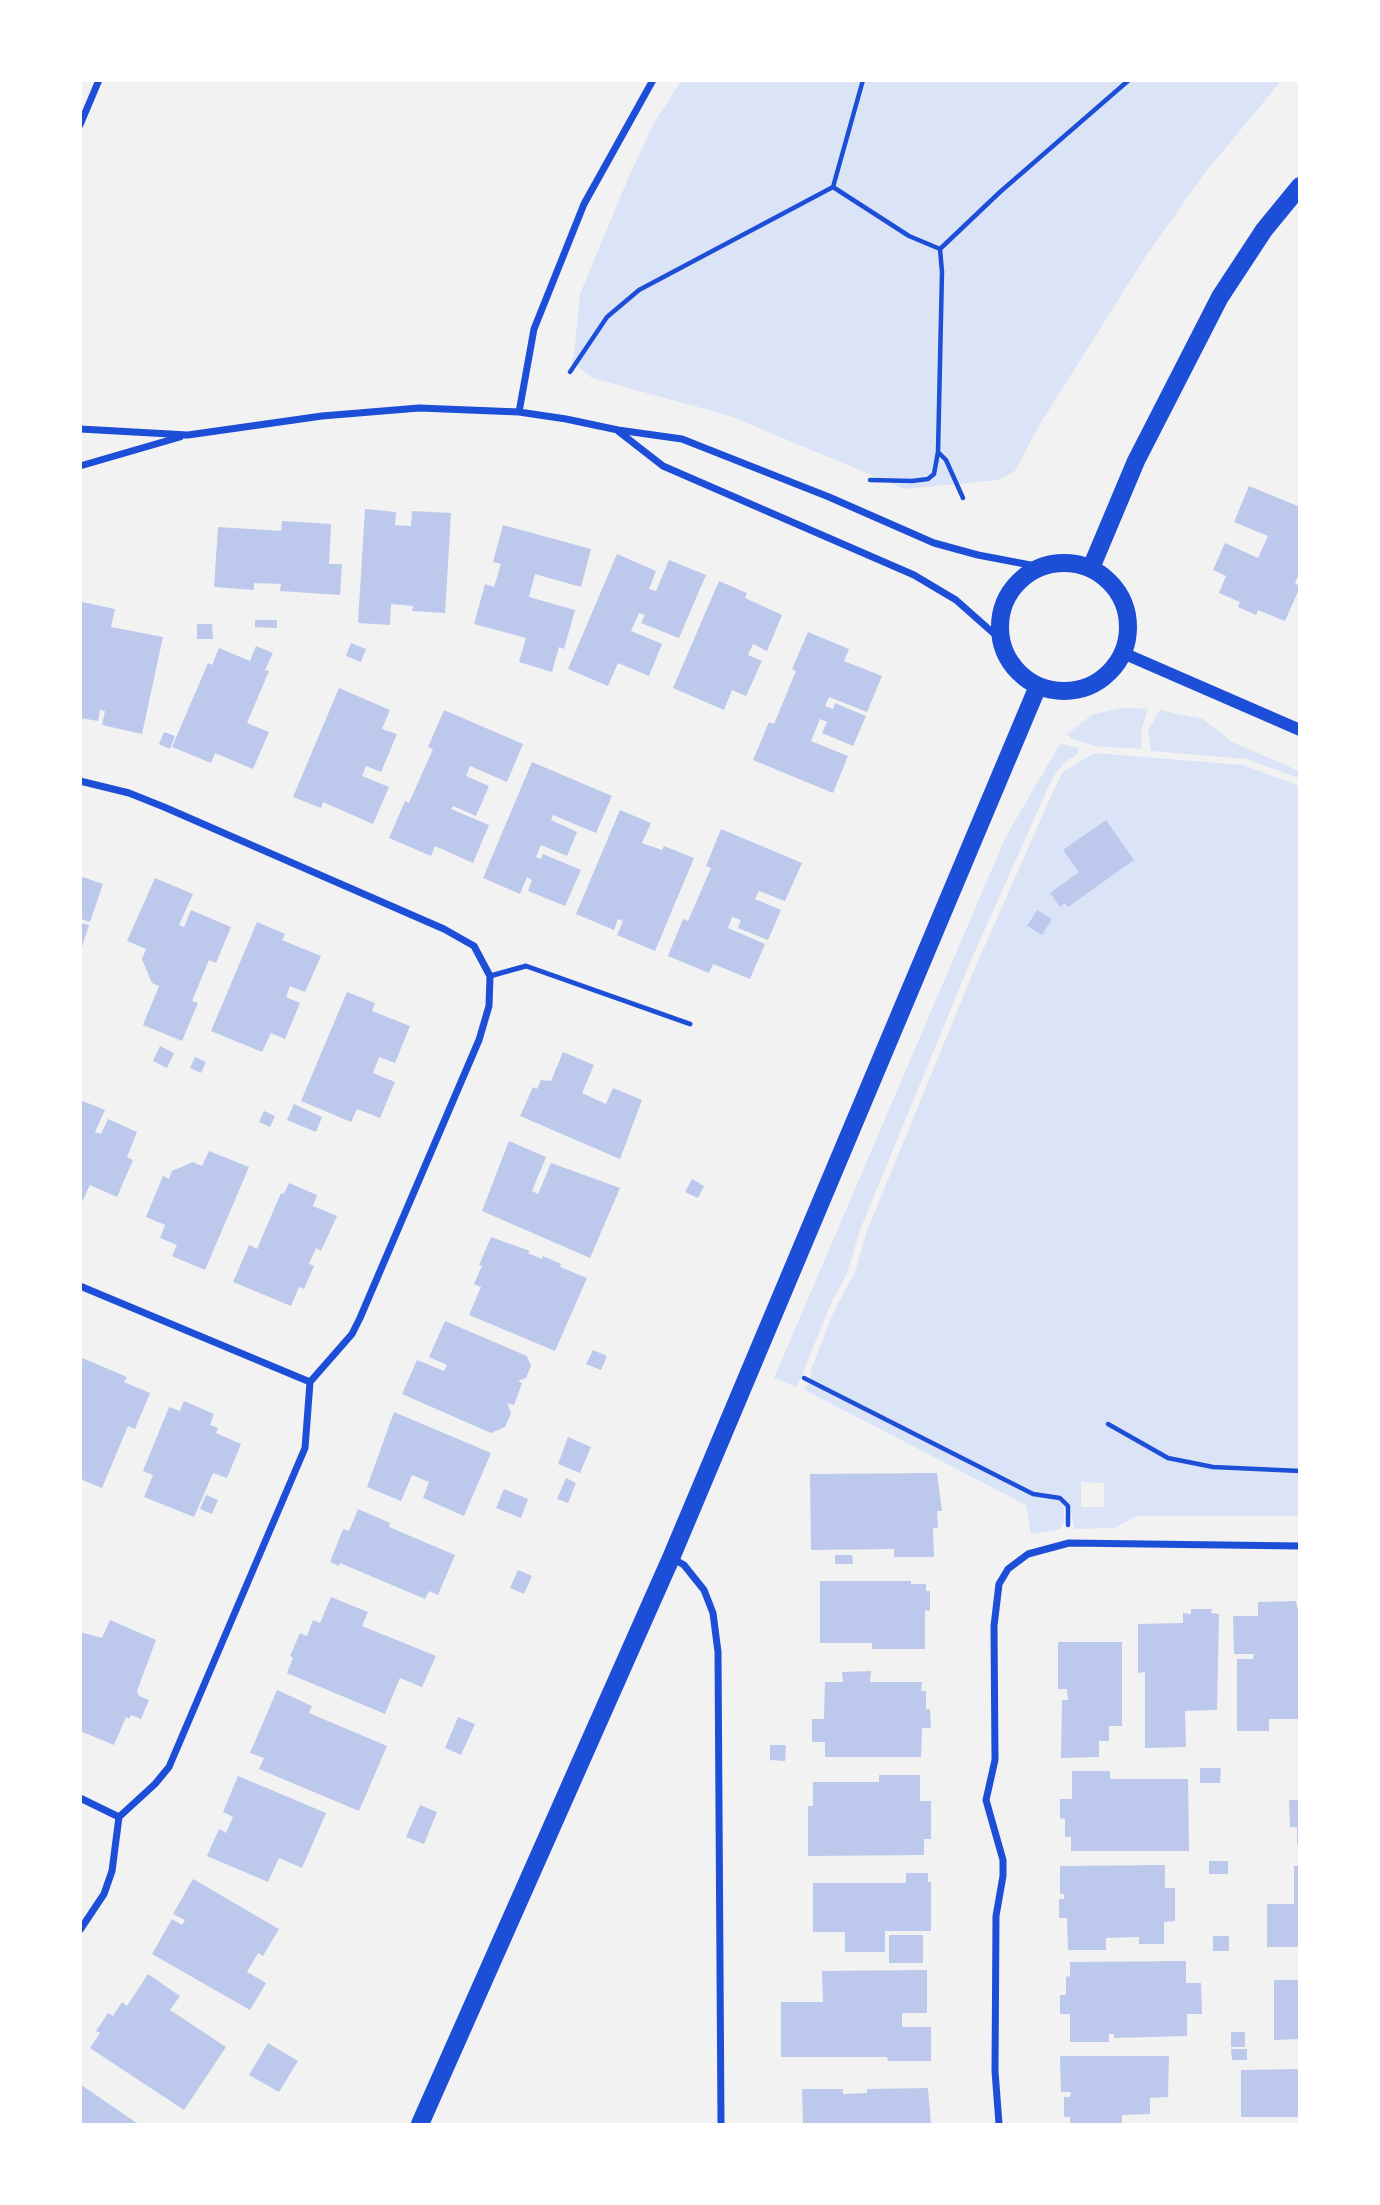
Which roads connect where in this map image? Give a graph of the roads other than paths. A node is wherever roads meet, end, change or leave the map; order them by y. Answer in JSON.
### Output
{"nodes":[{"id":1,"x":99,"y":80,"type":"edge"},
{"id":2,"x":653,"y":80,"type":"edge"},
{"id":3,"x":80,"y":125,"type":"edge"},
{"id":4,"x":1300,"y":186,"type":"edge"},
{"id":5,"x":519,"y":412,"type":"junction"},
{"id":6,"x":80,"y":429,"type":"edge"},
{"id":7,"x":618,"y":430,"type":"junction"},
{"id":8,"x":188,"y":435,"type":"junction"},
{"id":9,"x":80,"y":466,"type":"edge"},
{"id":10,"x":1041,"y":567,"type":"junction"},
{"id":11,"x":1091,"y":568,"type":"junction"},
{"id":12,"x":1000,"y":639,"type":"junction"},
{"id":13,"x":1123,"y":653,"type":"junction"},
{"id":14,"x":1038,"y":686,"type":"junction"},
{"id":15,"x":1300,"y":730,"type":"edge"},
{"id":16,"x":80,"y":781,"type":"edge"},
{"id":17,"x":490,"y":976,"type":"junction"},
{"id":18,"x":690,"y":1024,"type":"dead end"},
{"id":19,"x":80,"y":1286,"type":"edge"},
{"id":20,"x":310,"y":1382,"type":"junction"},
{"id":21,"x":1300,"y":1546,"type":"edge"},
{"id":22,"x":671,"y":1558,"type":"junction"},
{"id":23,"x":80,"y":1798,"type":"edge"},
{"id":24,"x":119,"y":1817,"type":"junction"},
{"id":25,"x":80,"y":1930,"type":"edge"},
{"id":26,"x":420,"y":2124,"type":"edge"},
{"id":27,"x":721,"y":2124,"type":"edge"},
{"id":28,"x":999,"y":2124,"type":"edge"}],
"edges":[{"from":1,"to":3,"type":"street"},
{"from":2,"to":5,"type":"street"},
{"from":4,"to":11,"type":"main road"},
{"from":5,"to":7,"type":"street"},
{"from":5,"to":8,"type":"street"},
{"from":6,"to":8,"type":"street"},
{"from":7,"to":10,"type":"street"},
{"from":7,"to":12,"type":"street"},
{"from":8,"to":9,"type":"street"},
{"from":10,"to":11,"type":"main road"},
{"from":10,"to":12,"type":"main road"},
{"from":11,"to":13,"type":"main road"},
{"from":12,"to":14,"type":"main road"},
{"from":13,"to":14,"type":"main road"},
{"from":13,"to":15,"type":"street"},
{"from":14,"to":22,"type":"main road"},
{"from":16,"to":17,"type":"street"},
{"from":17,"to":18,"type":"lane"},
{"from":17,"to":20,"type":"street"},
{"from":19,"to":20,"type":"street"},
{"from":20,"to":24,"type":"street"},
{"from":21,"to":28,"type":"street"},
{"from":22,"to":26,"type":"main road"},
{"from":22,"to":27,"type":"street"},
{"from":23,"to":24,"type":"street"},
{"from":24,"to":25,"type":"street"}]}
